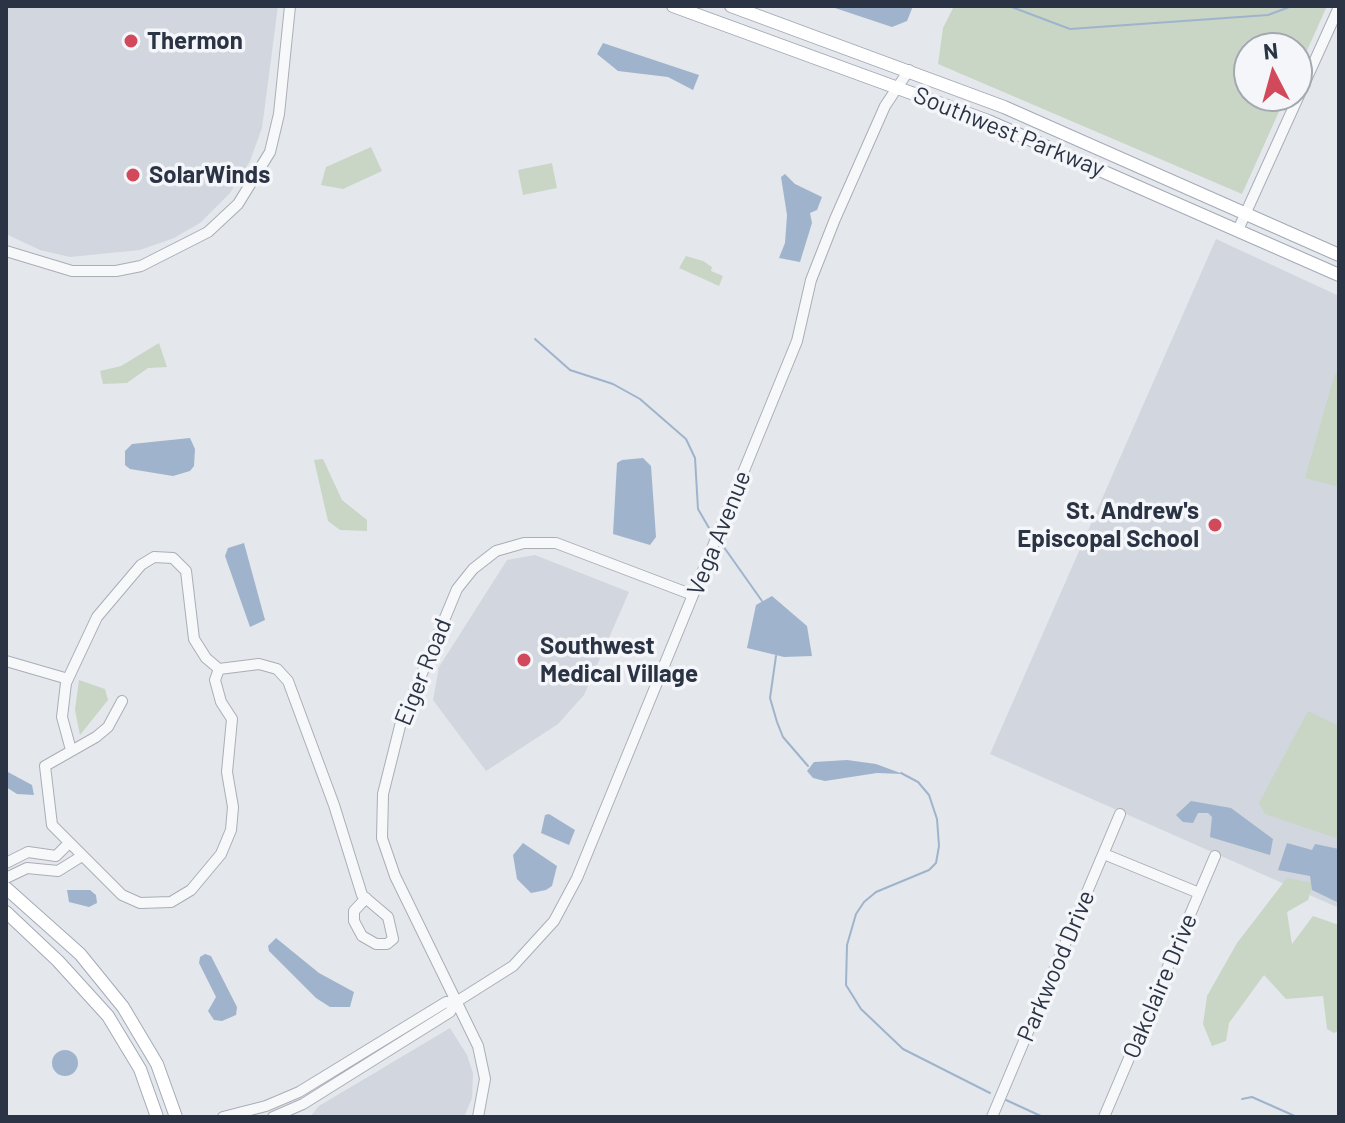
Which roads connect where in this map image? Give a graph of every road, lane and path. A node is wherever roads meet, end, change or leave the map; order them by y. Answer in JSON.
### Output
{"nodes":[{"id":1,"x":290,"y":6,"type":"edge"},
{"id":2,"x":673,"y":6,"type":"edge"},
{"id":3,"x":731,"y":6,"type":"edge"},
{"id":4,"x":1339,"y":7,"type":"edge"},
{"id":5,"x":909,"y":70,"type":"junction"},
{"id":6,"x":899,"y":87,"type":"junction"},
{"id":7,"x":1246,"y":214,"type":"junction"},
{"id":8,"x":1238,"y":230,"type":"junction"},
{"id":9,"x":6,"y":251,"type":"edge"},
{"id":10,"x":1339,"y":255,"type":"edge"},
{"id":11,"x":1339,"y":275,"type":"edge"},
{"id":12,"x":693,"y":595,"type":"junction"},
{"id":13,"x":6,"y":661,"type":"edge"},
{"id":14,"x":219,"y":669,"type":"junction"},
{"id":15,"x":68,"y":679,"type":"junction"},
{"id":16,"x":122,"y":701,"type":"dead end"},
{"id":17,"x":71,"y":750,"type":"junction"},
{"id":18,"x":1120,"y":814,"type":"dead end"},
{"id":19,"x":69,"y":843,"type":"junction"},
{"id":20,"x":1104,"y":854,"type":"junction"},
{"id":21,"x":82,"y":856,"type":"junction"},
{"id":22,"x":1215,"y":856,"type":"dead end"},
{"id":23,"x":6,"y":863,"type":"edge"},
{"id":24,"x":6,"y":878,"type":"edge"},
{"id":25,"x":6,"y":888,"type":"edge"},
{"id":26,"x":1199,"y":893,"type":"junction"},
{"id":27,"x":366,"y":898,"type":"junction"},
{"id":28,"x":6,"y":912,"type":"edge"},
{"id":29,"x":456,"y":1002,"type":"junction"},
{"id":30,"x":157,"y":1117,"type":"edge"},
{"id":31,"x":176,"y":1117,"type":"edge"},
{"id":32,"x":223,"y":1117,"type":"edge"},
{"id":33,"x":273,"y":1117,"type":"edge"},
{"id":34,"x":478,"y":1117,"type":"edge"},
{"id":35,"x":992,"y":1117,"type":"edge"},
{"id":36,"x":1104,"y":1117,"type":"edge"}],
"edges":[{"from":1,"to":9,"type":"street"},
{"from":2,"to":6,"type":"main road","name":"Southwest Parkway"},
{"from":3,"to":5,"type":"main road","name":"Southwest Parkway"},
{"from":4,"to":7,"type":"street"},
{"from":5,"to":6,"type":"street","name":"Vega Avenue"},
{"from":5,"to":7,"type":"main road","name":"Southwest Parkway"},
{"from":6,"to":8,"type":"main road","name":"Southwest Parkway"},
{"from":6,"to":12,"type":"street","name":"Vega Avenue"},
{"from":7,"to":8,"type":"street"},
{"from":7,"to":10,"type":"main road","name":"Southwest Parkway"},
{"from":8,"to":11,"type":"main road","name":"Southwest Parkway"},
{"from":12,"to":29,"type":"street","name":"Vega Avenue"},
{"from":12,"to":29,"type":"street","name":"Eiger Road"},
{"from":13,"to":15,"type":"street"},
{"from":14,"to":15,"type":"street"},
{"from":14,"to":21,"type":"street"},
{"from":14,"to":27,"type":"street"},
{"from":15,"to":17,"type":"street"},
{"from":16,"to":17,"type":"street"},
{"from":17,"to":19,"type":"street"},
{"from":18,"to":20,"type":"street","name":"Parkwood Drive"},
{"from":19,"to":21,"type":"street"},
{"from":19,"to":23,"type":"street"},
{"from":20,"to":26,"type":"street"},
{"from":20,"to":35,"type":"street","name":"Parkwood Drive"},
{"from":21,"to":24,"type":"street"},
{"from":22,"to":26,"type":"street","name":"Oakclaire Drive"},
{"from":25,"to":31,"type":"main road"},
{"from":26,"to":36,"type":"street","name":"Oakclaire Drive"},
{"from":27,"to":27,"type":"street"},
{"from":28,"to":30,"type":"main road"},
{"from":29,"to":32,"type":"street","name":"Vega Avenue"},
{"from":29,"to":33,"type":"street","name":"Vega Avenue"},
{"from":29,"to":34,"type":"street","name":"Eiger Road"}]}
